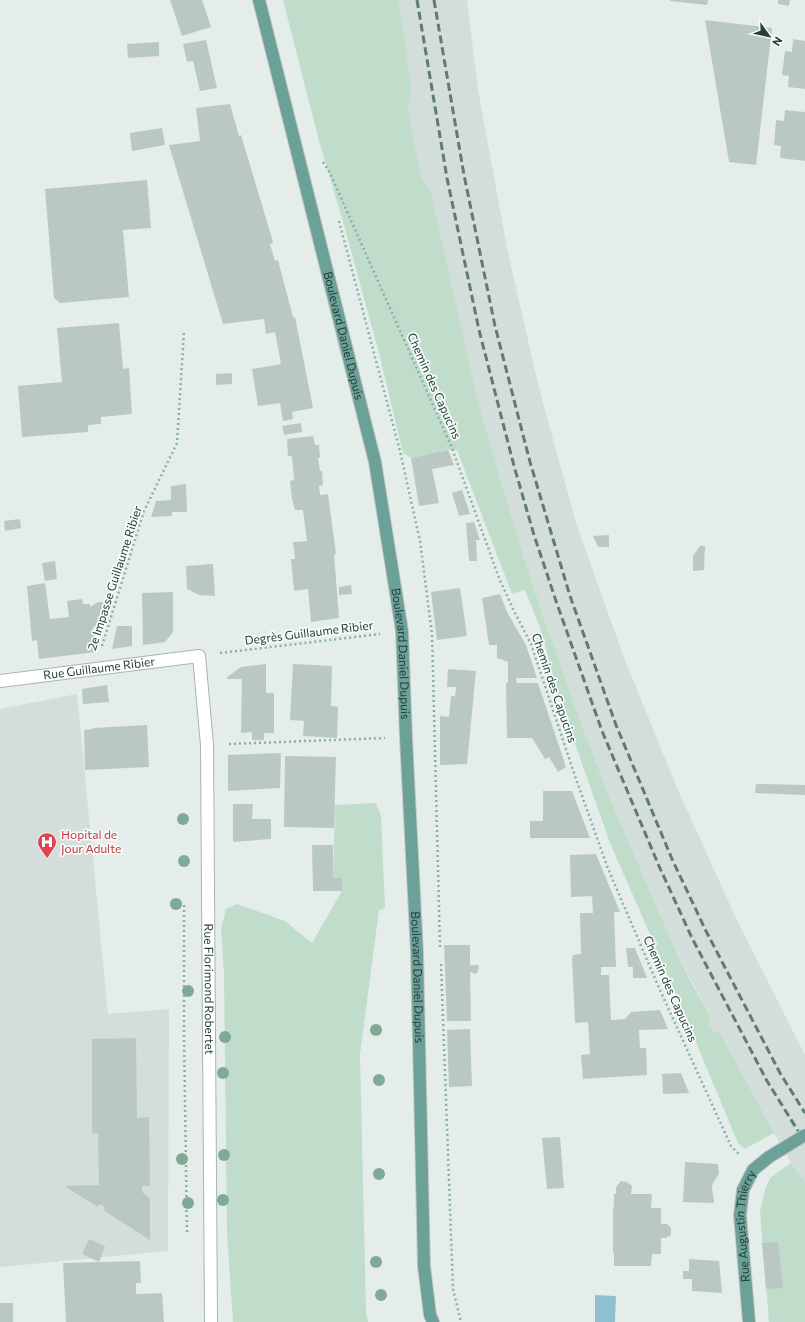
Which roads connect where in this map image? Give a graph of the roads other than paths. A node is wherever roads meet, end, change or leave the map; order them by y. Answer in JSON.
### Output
{"nodes":[{"id":1,"x":259,"y":0,"type":"edge"},
{"id":2,"x":199,"y":656,"type":"joint"},
{"id":3,"x":0,"y":681,"type":"edge"},
{"id":4,"x":805,"y":1135,"type":"edge"},
{"id":5,"x":211,"y":1322,"type":"edge"},
{"id":6,"x":433,"y":1322,"type":"edge"},
{"id":7,"x":749,"y":1322,"type":"edge"}],
"edges":[{"from":1,"to":6,"type":"main road","name":"Boulevard Daniel Dupuis"},
{"from":2,"to":3,"type":"street","name":"Rue Guillaume Ribier"},
{"from":2,"to":5,"type":"street","name":"Rue Florimond Robertet"},
{"from":4,"to":7,"type":"main road","name":"Rue Augustin Thierry","bridge":true}]}
